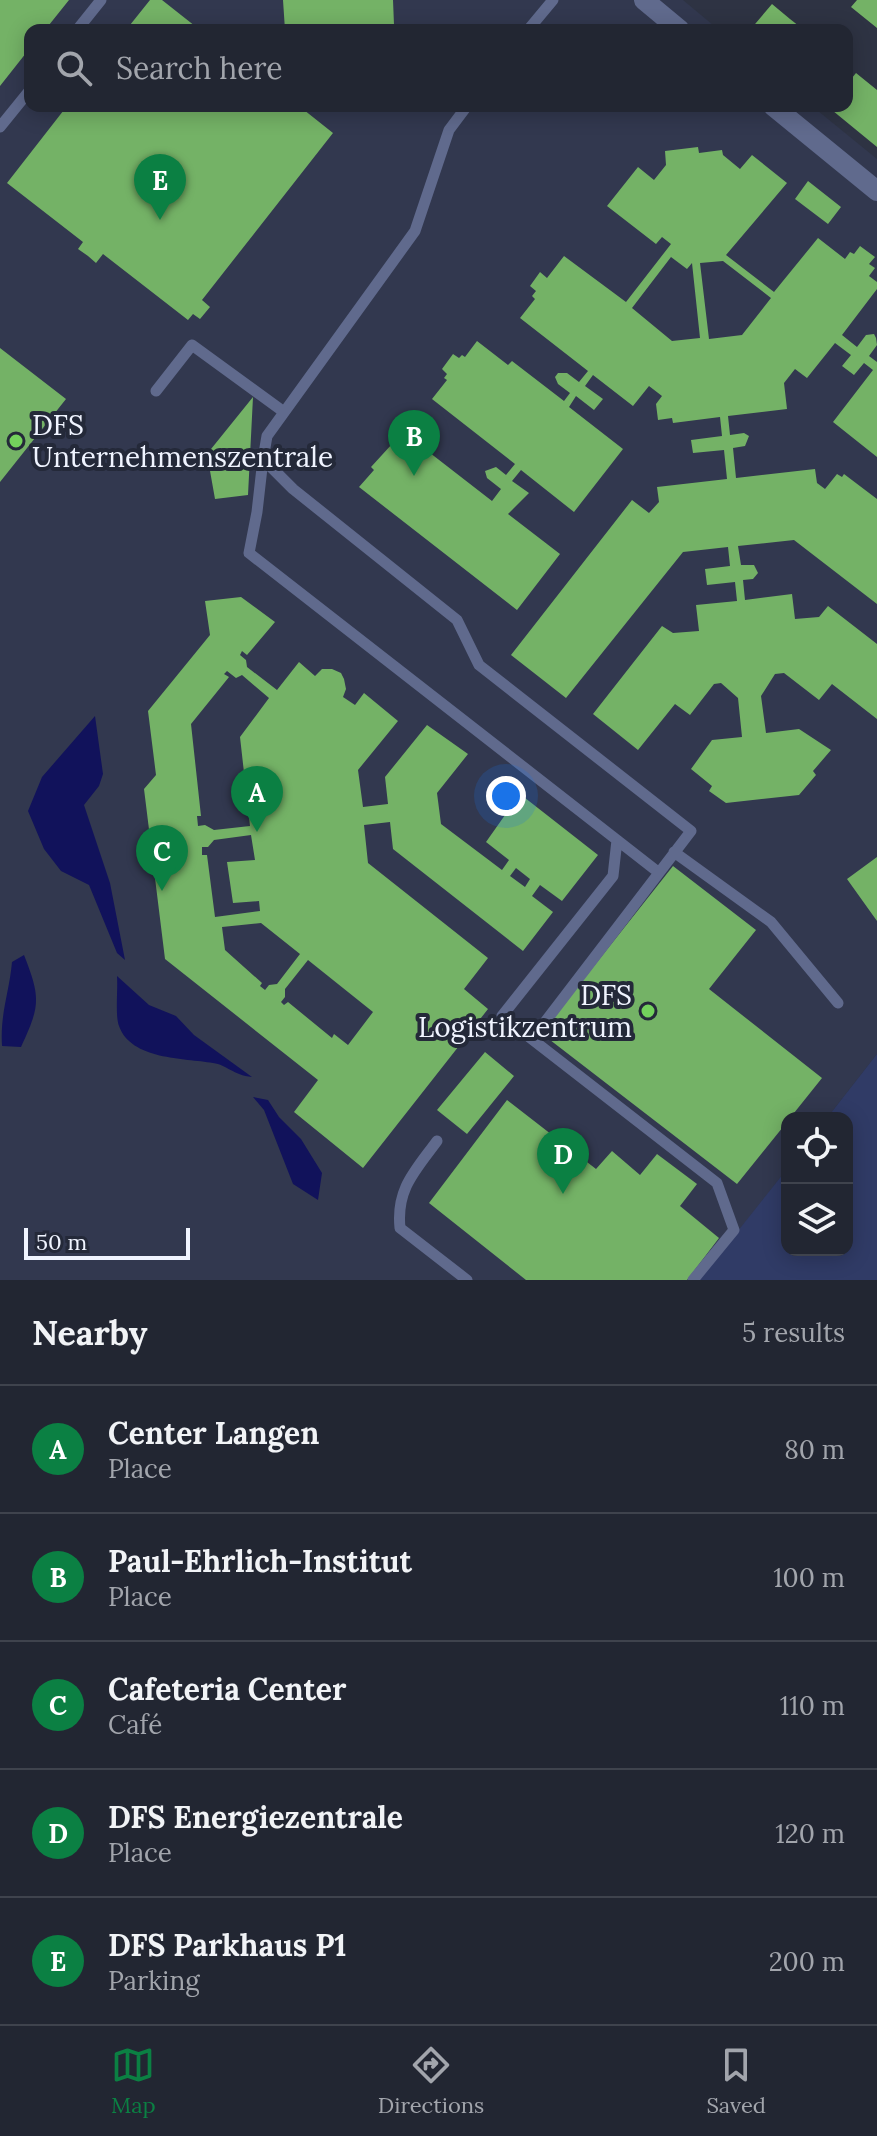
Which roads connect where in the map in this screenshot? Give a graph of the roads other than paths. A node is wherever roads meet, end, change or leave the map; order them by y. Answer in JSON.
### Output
{"nodes":[{"id":1,"x":101,"y":0,"type":"edge"},
{"id":2,"x":553,"y":0,"type":"edge"},
{"id":3,"x":644,"y":0,"type":"edge"},
{"id":4,"x":82,"y":24,"type":"edge"},
{"id":5,"x":533,"y":24,"type":"edge"},
{"id":6,"x":673,"y":24,"type":"edge"},
{"id":7,"x":24,"y":97,"type":"edge"},
{"id":8,"x":462,"y":112,"type":"edge"},
{"id":9,"x":780,"y":112,"type":"edge"},
{"id":10,"x":0,"y":127,"type":"edge"},
{"id":11,"x":877,"y":191,"type":"edge"},
{"id":12,"x":156,"y":391,"type":"dead end"},
{"id":13,"x":284,"y":412,"type":"junction"},
{"id":14,"x":263,"y":459,"type":"junction"},
{"id":15,"x":617,"y":840,"type":"junction"},
{"id":16,"x":674,"y":852,"type":"junction"},
{"id":17,"x":658,"y":872,"type":"junction"},
{"id":18,"x":838,"y":1003,"type":"dead end"},
{"id":19,"x":532,"y":1039,"type":"junction"},
{"id":20,"x":437,"y":1141,"type":"dead end"},
{"id":21,"x":467,"y":1280,"type":"edge"},
{"id":22,"x":693,"y":1280,"type":"edge"}],
"edges":[{"from":1,"to":4,"type":"lane"},
{"from":2,"to":5,"type":"lane"},
{"from":3,"to":6,"type":"street"},
{"from":7,"to":10,"type":"lane"},
{"from":8,"to":13,"type":"lane"},
{"from":9,"to":11,"type":"street"},
{"from":12,"to":13,"type":"lane"},
{"from":13,"to":14,"type":"lane"},
{"from":14,"to":15,"type":"lane"},
{"from":14,"to":16,"type":"lane"},
{"from":15,"to":17,"type":"lane"},
{"from":15,"to":19,"type":"lane"},
{"from":16,"to":17,"type":"lane"},
{"from":16,"to":18,"type":"lane"},
{"from":17,"to":19,"type":"lane"},
{"from":19,"to":22,"type":"lane"},
{"from":20,"to":21,"type":"lane"}]}
